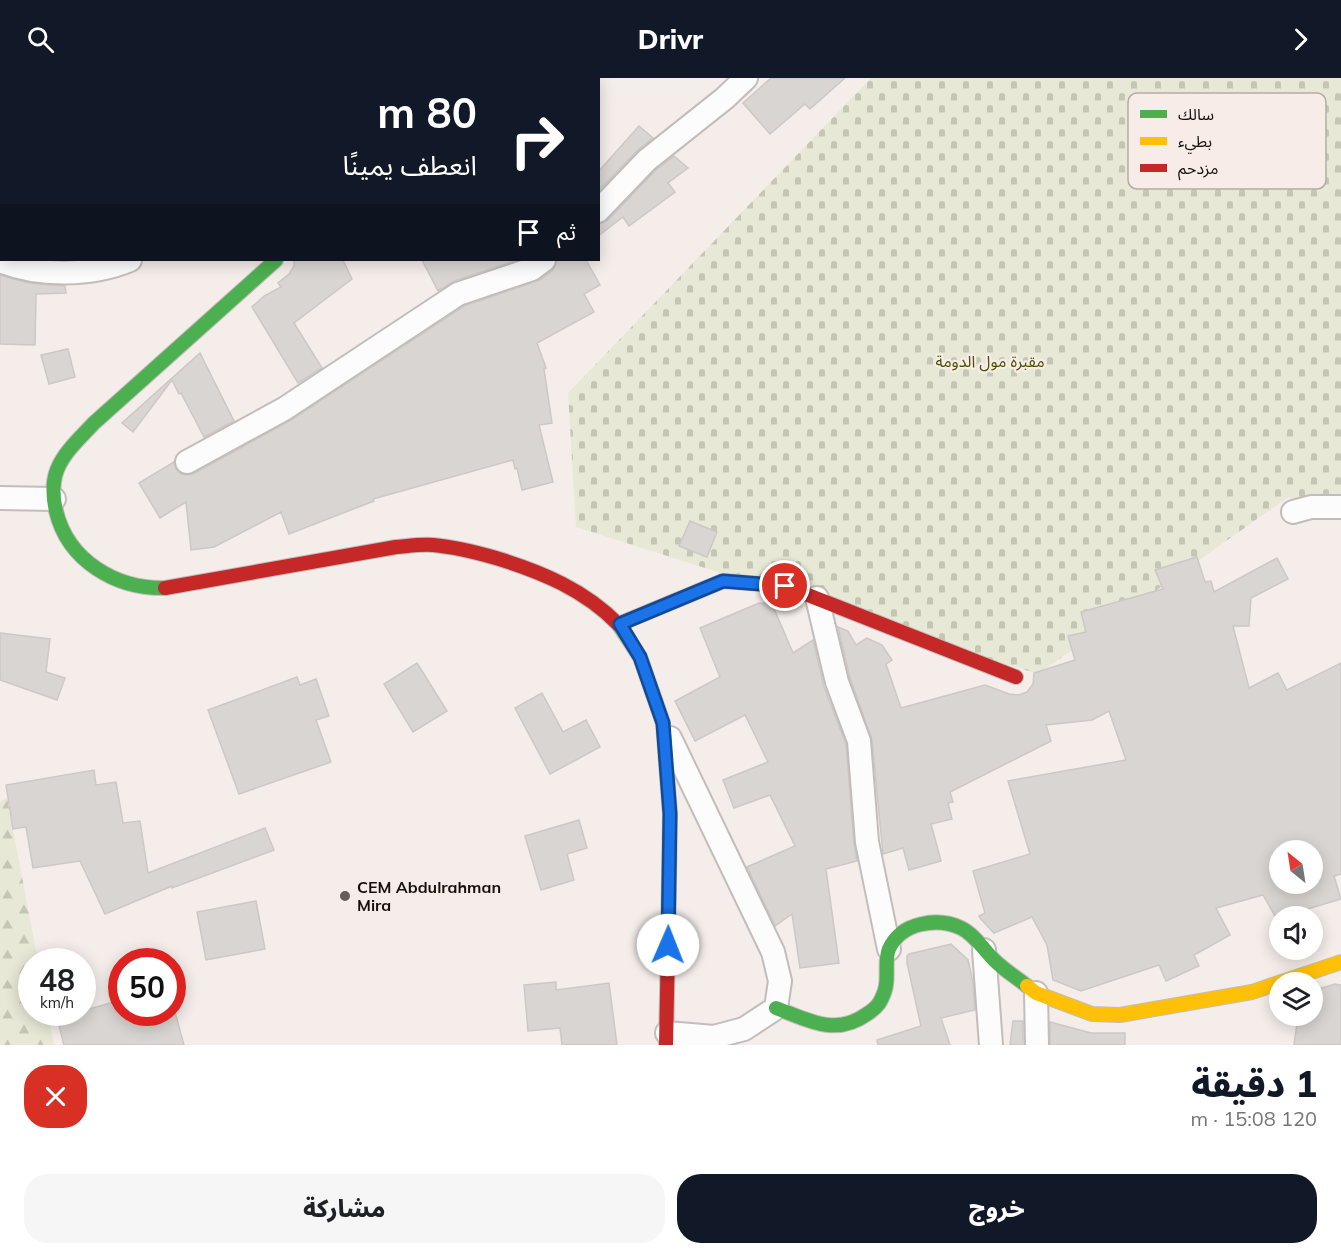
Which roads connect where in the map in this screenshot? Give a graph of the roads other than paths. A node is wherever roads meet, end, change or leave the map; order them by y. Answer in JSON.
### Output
{"nodes":[{"id":1,"x":746,"y":78,"type":"edge"},
{"id":2,"x":600,"y":209,"type":"edge"},
{"id":3,"x":0,"y":261,"type":"edge"},
{"id":4,"x":126,"y":261,"type":"edge"},
{"id":5,"x":275,"y":261,"type":"edge"},
{"id":6,"x":543,"y":261,"type":"edge"},
{"id":7,"x":187,"y":462,"type":"dead end"},
{"id":8,"x":0,"y":498,"type":"edge"},
{"id":9,"x":54,"y":499,"type":"junction"},
{"id":10,"x":1341,"y":507,"type":"edge"},
{"id":11,"x":1293,"y":512,"type":"dead end"},
{"id":12,"x":817,"y":598,"type":"junction"},
{"id":13,"x":620,"y":624,"type":"junction"},
{"id":14,"x":1016,"y":677,"type":"dead end"},
{"id":15,"x":663,"y":723,"type":"junction"},
{"id":16,"x":889,"y":949,"type":"junction"},
{"id":17,"x":984,"y":950,"type":"junction"},
{"id":18,"x":1341,"y":962,"type":"edge"},
{"id":19,"x":1036,"y":993,"type":"junction"},
{"id":20,"x":776,"y":1008,"type":"junction"},
{"id":21,"x":838,"y":1036,"type":"edge"},
{"id":22,"x":666,"y":1039,"type":"edge"},
{"id":23,"x":990,"y":1045,"type":"edge"},
{"id":24,"x":1037,"y":1045,"type":"edge"}],
"edges":[{"from":1,"to":2,"type":"street"},
{"from":3,"to":4,"type":"street"},
{"from":5,"to":9,"type":"main road"},
{"from":6,"to":7,"type":"street"},
{"from":8,"to":9,"type":"street"},
{"from":9,"to":13,"type":"main road"},
{"from":10,"to":11,"type":"street"},
{"from":12,"to":13,"type":"main road"},
{"from":12,"to":14,"type":"main road"},
{"from":12,"to":16,"type":"street"},
{"from":13,"to":15,"type":"main road"},
{"from":15,"to":20,"type":"street"},
{"from":15,"to":22,"type":"main road"},
{"from":16,"to":17,"type":"main road"},
{"from":16,"to":21,"type":"main road"},
{"from":17,"to":19,"type":"main road"},
{"from":17,"to":23,"type":"street"},
{"from":18,"to":19,"type":"main road"},
{"from":19,"to":24,"type":"street"},
{"from":20,"to":21,"type":"main road"},
{"from":20,"to":22,"type":"street"}]}
